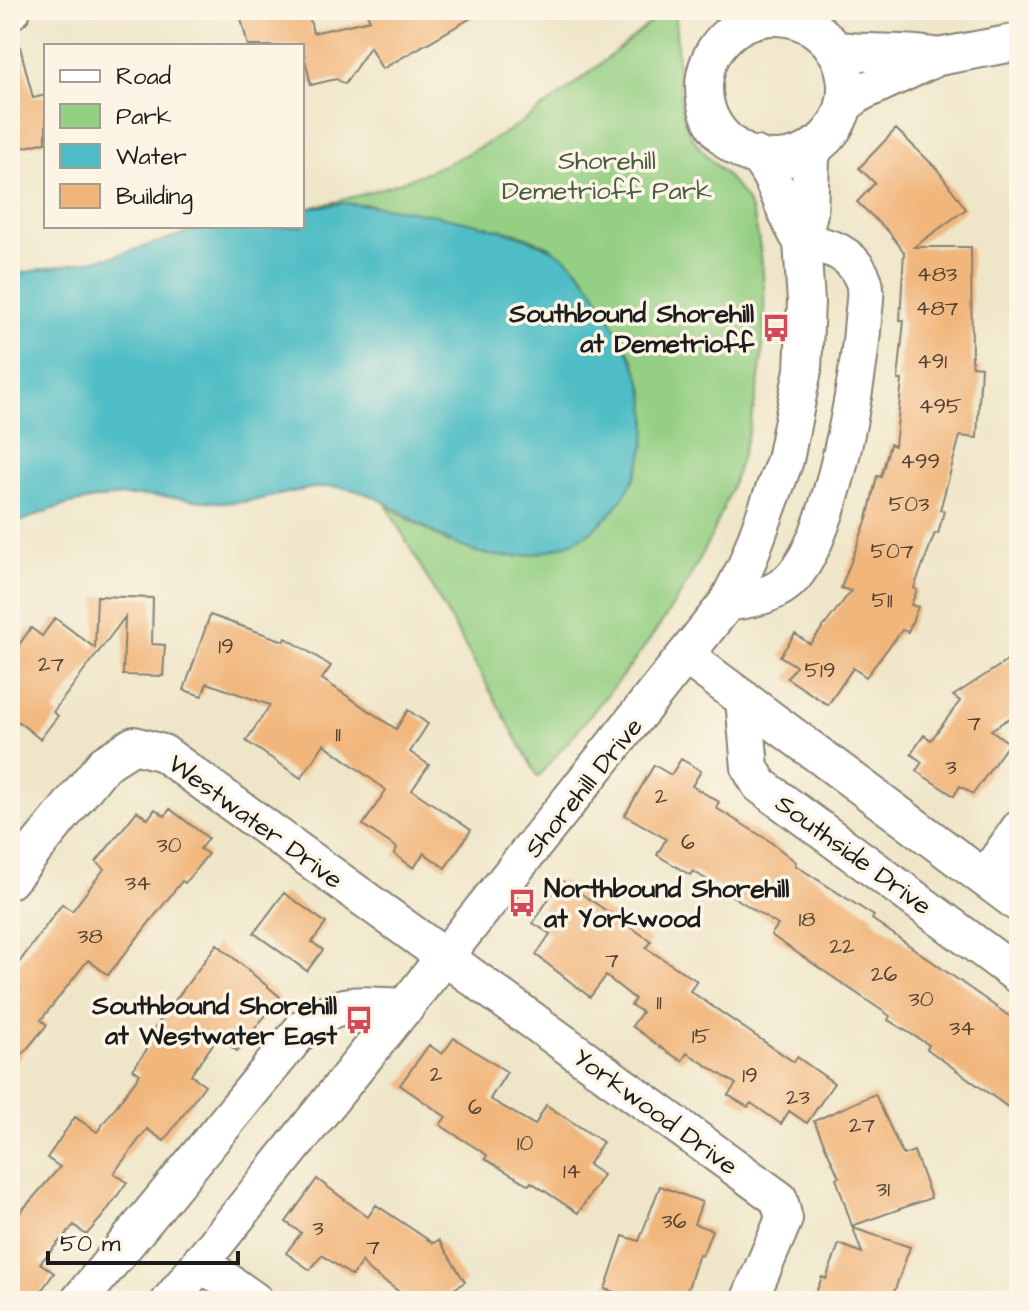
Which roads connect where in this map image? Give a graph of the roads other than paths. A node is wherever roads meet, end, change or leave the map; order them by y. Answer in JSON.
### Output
{"nodes":[{"id":1,"x":776,"y":14,"type":"edge"},
{"id":2,"x":721,"y":26,"type":"edge"},
{"id":3,"x":1019,"y":42,"type":"edge"},
{"id":4,"x":834,"y":49,"type":"junction"},
{"id":5,"x":938,"y":57,"type":"junction"},
{"id":6,"x":844,"y":105,"type":"junction"},
{"id":7,"x":815,"y":146,"type":"junction"},
{"id":8,"x":756,"y":155,"type":"junction"},
{"id":9,"x":802,"y":242,"type":"junction"},
{"id":10,"x":727,"y":603,"type":"junction"},
{"id":11,"x":687,"y":657,"type":"junction"},
{"id":12,"x":744,"y":699,"type":"junction"},
{"id":13,"x":1019,"y":829,"type":"edge"},
{"id":14,"x":985,"y":878,"type":"junction"},
{"id":15,"x":10,"y":880,"type":"edge"},
{"id":16,"x":1019,"y":904,"type":"edge"},
{"id":17,"x":445,"y":959,"type":"junction"},
{"id":18,"x":1019,"y":976,"type":"edge"},
{"id":19,"x":406,"y":1007,"type":"junction"},
{"id":20,"x":200,"y":1262,"type":"junction"},
{"id":21,"x":79,"y":1301,"type":"edge"},
{"id":22,"x":170,"y":1301,"type":"edge"},
{"id":23,"x":255,"y":1301,"type":"edge"},
{"id":24,"x":749,"y":1301,"type":"edge"}],
"edges":[{"from":1,"to":2,"type":"street","name":"Shorehill Drive"},
{"from":1,"to":4,"type":"street","name":"Shorehill Drive"},
{"from":2,"to":8,"type":"street","name":"Shorehill Drive"},
{"from":3,"to":5,"type":"street"},
{"from":4,"to":5,"type":"street"},
{"from":4,"to":6,"type":"street"},
{"from":5,"to":6,"type":"street"},
{"from":6,"to":7,"type":"street"},
{"from":7,"to":8,"type":"street"},
{"from":7,"to":9,"type":"street","name":"Shorehill Drive"},
{"from":8,"to":9,"type":"street","name":"Shorehill Drive"},
{"from":9,"to":10,"type":"street","name":"Shorehill Drive"},
{"from":9,"to":10,"type":"street"},
{"from":10,"to":11,"type":"street","name":"Shorehill Drive"},
{"from":11,"to":12,"type":"street"},
{"from":11,"to":17,"type":"street","name":"Shorehill Drive"},
{"from":12,"to":14,"type":"street"},
{"from":12,"to":18,"type":"street","name":"Southside Drive"},
{"from":13,"to":14,"type":"street"},
{"from":14,"to":16,"type":"street"},
{"from":15,"to":17,"type":"street","name":"Westwater Drive"},
{"from":17,"to":19,"type":"street","name":"Shorehill Drive"},
{"from":17,"to":24,"type":"street","name":"Yorkwood Drive"},
{"from":19,"to":20,"type":"street","name":"Shorehill Drive"},
{"from":19,"to":21,"type":"street"},
{"from":20,"to":22,"type":"street","name":"Shorehill Drive"},
{"from":20,"to":23,"type":"street"}]}
